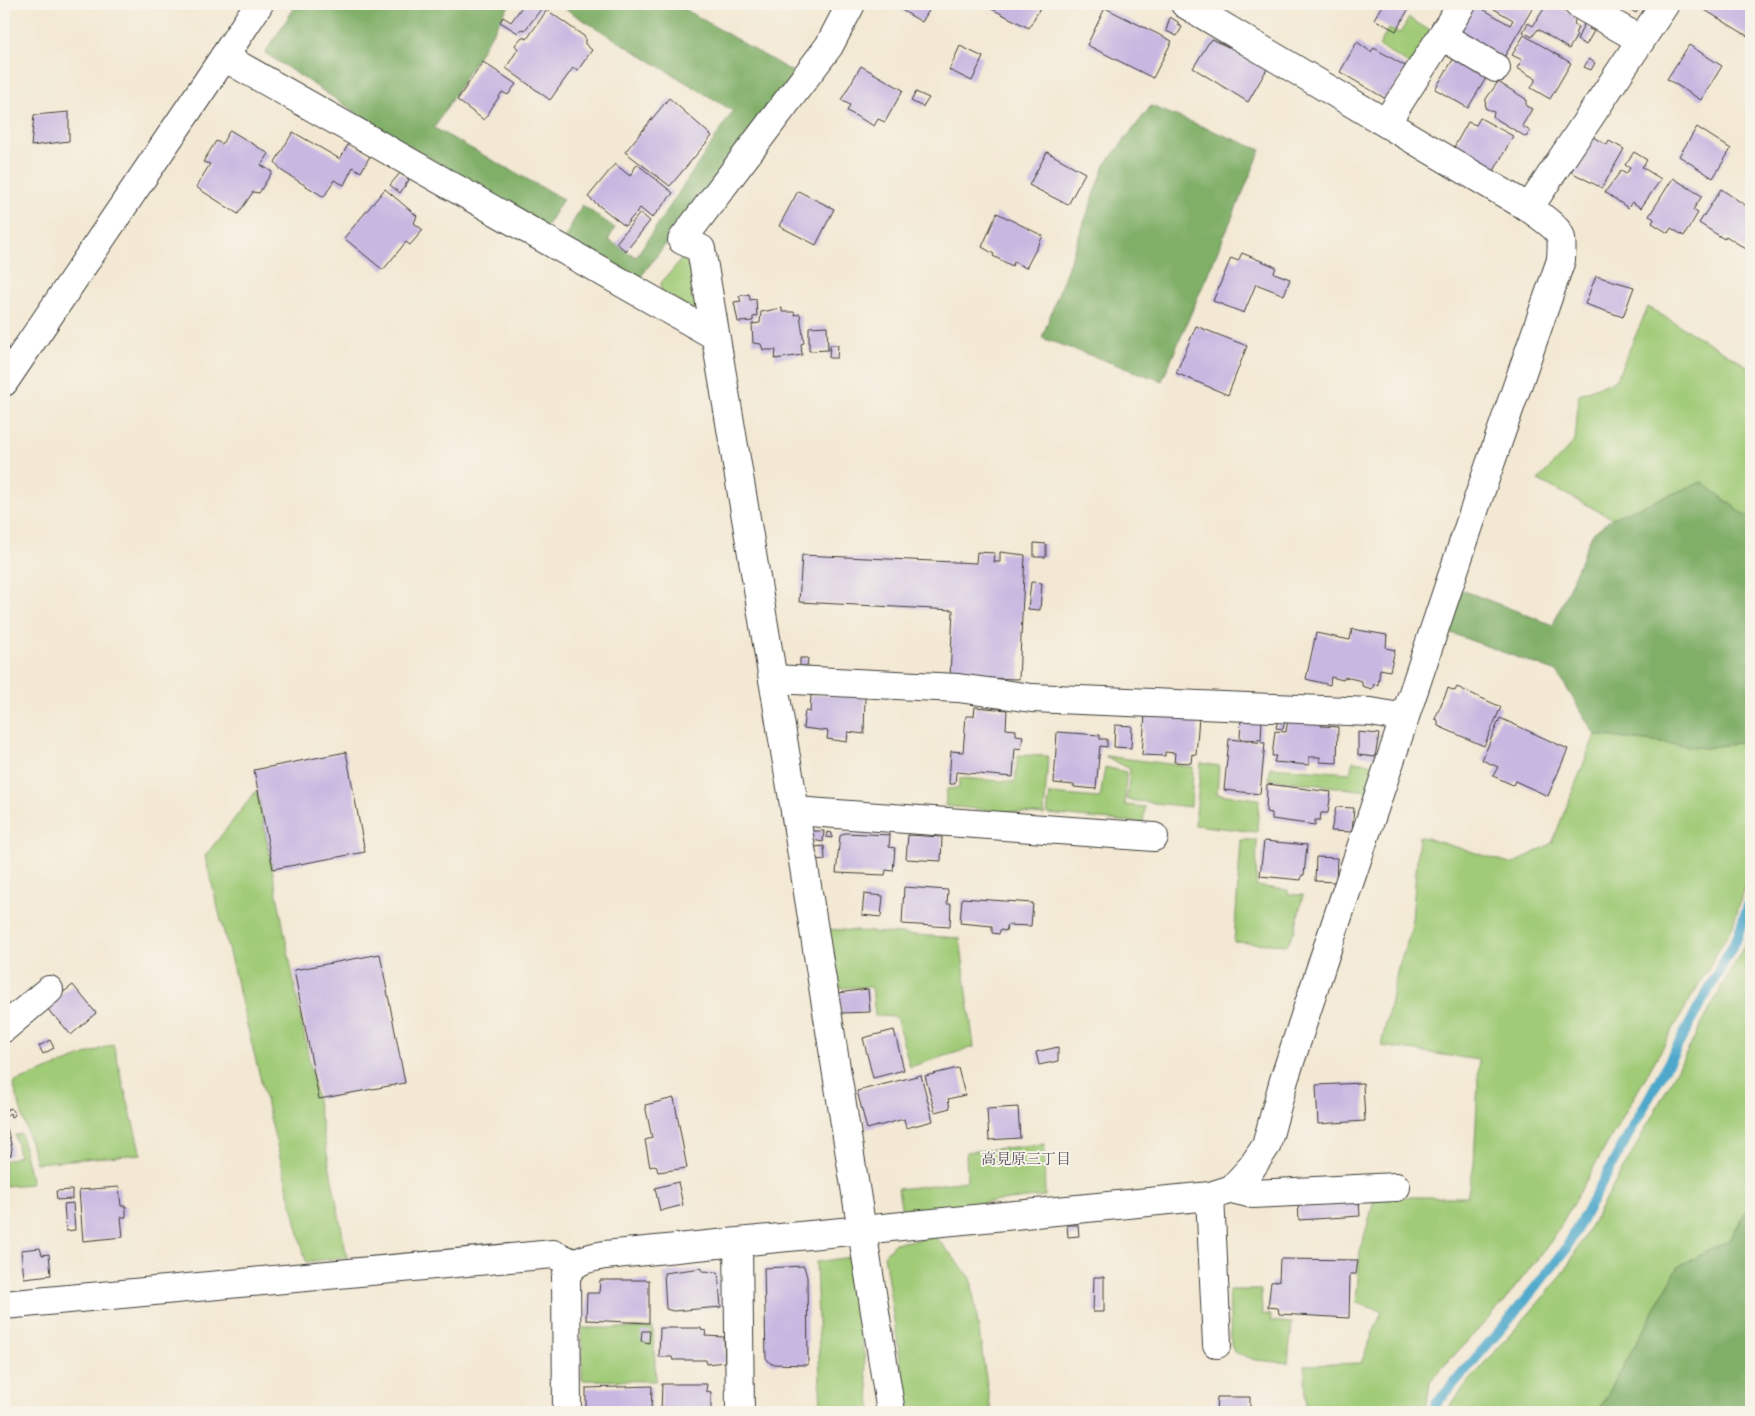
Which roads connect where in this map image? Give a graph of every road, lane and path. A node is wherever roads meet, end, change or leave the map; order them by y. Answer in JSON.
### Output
{"nodes":[{"id":1,"x":259,"y":4,"type":"edge"},
{"id":2,"x":852,"y":4,"type":"edge"},
{"id":3,"x":1185,"y":4,"type":"edge"},
{"id":4,"x":1462,"y":4,"type":"edge"},
{"id":5,"x":1578,"y":4,"type":"edge"},
{"id":6,"x":1665,"y":4,"type":"edge"},
{"id":7,"x":1442,"y":36,"type":"junction"},
{"id":8,"x":1640,"y":40,"type":"junction"},
{"id":9,"x":224,"y":57,"type":"junction"},
{"id":10,"x":1496,"y":68,"type":"dead end"},
{"id":11,"x":1386,"y":123,"type":"junction"},
{"id":12,"x":1529,"y":208,"type":"junction"},
{"id":13,"x":714,"y":334,"type":"junction"},
{"id":14,"x":4,"y":382,"type":"edge"},
{"id":15,"x":773,"y":679,"type":"junction"},
{"id":16,"x":1404,"y":718,"type":"junction"},
{"id":17,"x":794,"y":811,"type":"junction"},
{"id":18,"x":1154,"y":837,"type":"dead end"},
{"id":19,"x":48,"y":990,"type":"dead end"},
{"id":20,"x":4,"y":1028,"type":"edge"},
{"id":21,"x":1396,"y":1187,"type":"dead end"},
{"id":22,"x":1221,"y":1193,"type":"junction"},
{"id":23,"x":862,"y":1229,"type":"junction"},
{"id":24,"x":738,"y":1243,"type":"junction"},
{"id":25,"x":575,"y":1264,"type":"junction"},
{"id":26,"x":4,"y":1305,"type":"edge"},
{"id":27,"x":1217,"y":1344,"type":"dead end"},
{"id":28,"x":567,"y":1412,"type":"edge"},
{"id":29,"x":740,"y":1412,"type":"edge"},
{"id":30,"x":892,"y":1412,"type":"edge"}],
"edges":[{"from":1,"to":9,"type":"street"},
{"from":2,"to":13,"type":"street"},
{"from":3,"to":11,"type":"street"},
{"from":4,"to":7,"type":"street"},
{"from":5,"to":8,"type":"street"},
{"from":6,"to":8,"type":"street"},
{"from":7,"to":10,"type":"street"},
{"from":7,"to":11,"type":"street"},
{"from":8,"to":12,"type":"street"},
{"from":9,"to":13,"type":"street"},
{"from":9,"to":14,"type":"street"},
{"from":11,"to":12,"type":"street"},
{"from":12,"to":16,"type":"street"},
{"from":13,"to":15,"type":"street"},
{"from":15,"to":16,"type":"street"},
{"from":15,"to":17,"type":"street"},
{"from":16,"to":22,"type":"street"},
{"from":17,"to":18,"type":"street"},
{"from":17,"to":23,"type":"street"},
{"from":19,"to":20,"type":"street"},
{"from":21,"to":22,"type":"street"},
{"from":22,"to":23,"type":"street"},
{"from":22,"to":27,"type":"street"},
{"from":23,"to":24,"type":"street"},
{"from":23,"to":30,"type":"street"},
{"from":24,"to":25,"type":"street"},
{"from":24,"to":29,"type":"street"},
{"from":25,"to":26,"type":"street"},
{"from":25,"to":28,"type":"street"}]}
